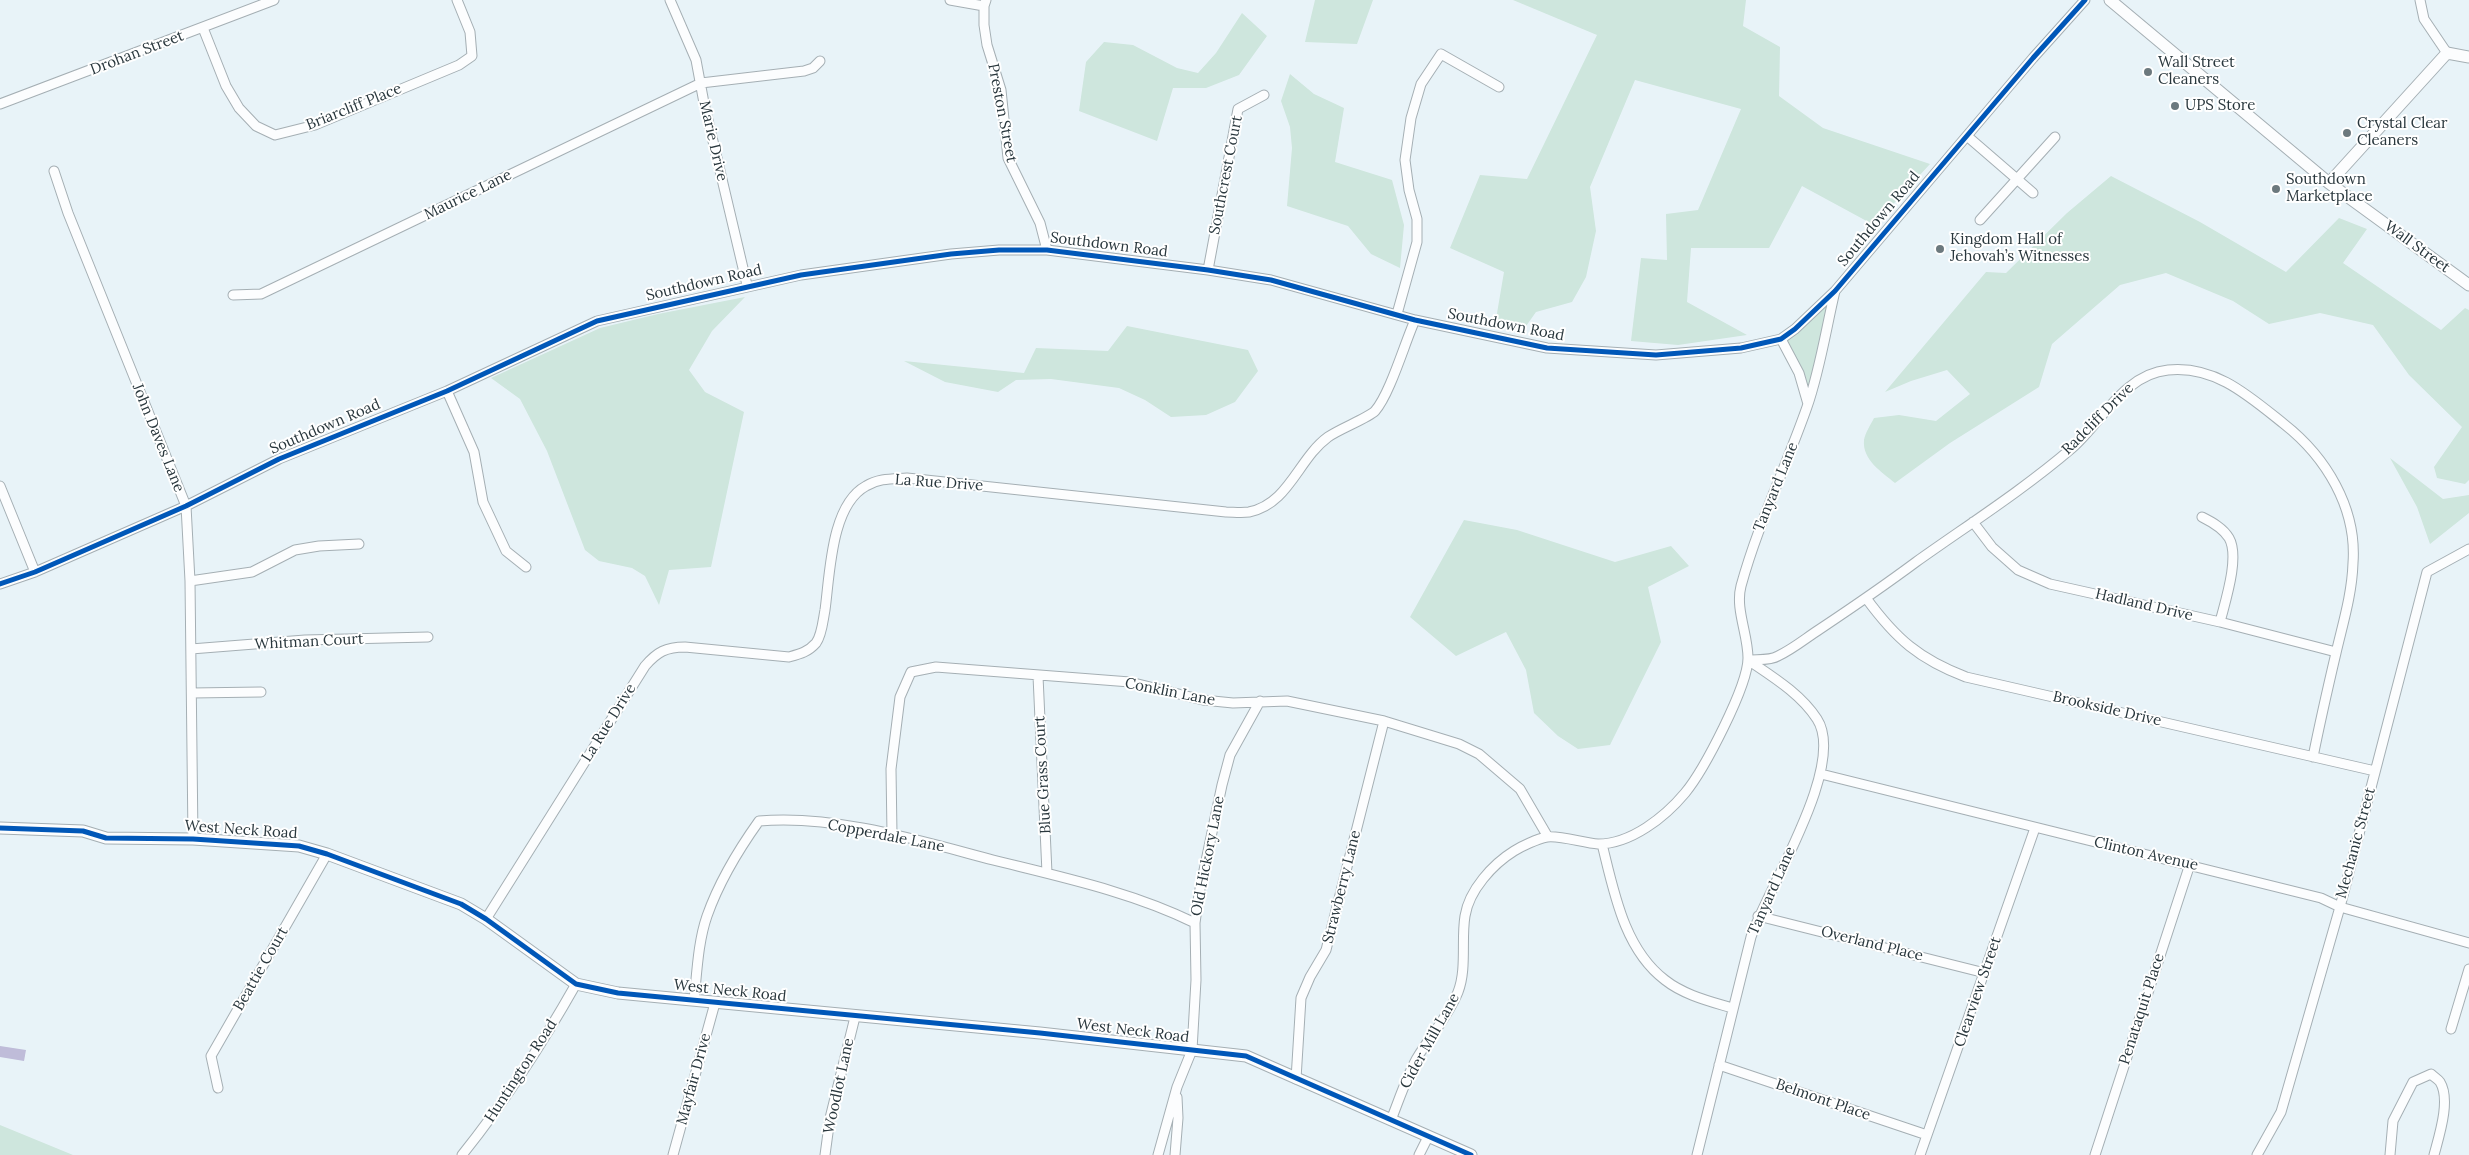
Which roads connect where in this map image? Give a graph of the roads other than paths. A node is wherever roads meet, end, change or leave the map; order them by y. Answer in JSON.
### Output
{"nodes":[{"id":1,"x":457,"y":0,"type":"edge"},
{"id":2,"x":670,"y":0,"type":"edge"},
{"id":3,"x":950,"y":0,"type":"edge"},
{"id":4,"x":2085,"y":0,"type":"edge"},
{"id":5,"x":2110,"y":0,"type":"edge"},
{"id":6,"x":2420,"y":0,"type":"edge"},
{"id":7,"x":269,"y":1,"type":"edge"},
{"id":8,"x":985,"y":3,"type":"edge"},
{"id":9,"x":202,"y":28,"type":"junction"},
{"id":10,"x":2448,"y":53,"type":"junction"},
{"id":11,"x":2469,"y":57,"type":"edge"},
{"id":12,"x":820,"y":60,"type":"dead end"},
{"id":13,"x":701,"y":83,"type":"junction"},
{"id":14,"x":1498,"y":87,"type":"dead end"},
{"id":15,"x":1264,"y":94,"type":"dead end"},
{"id":16,"x":0,"y":104,"type":"edge"},
{"id":17,"x":1967,"y":136,"type":"junction"},
{"id":18,"x":2055,"y":137,"type":"dead end"},
{"id":19,"x":54,"y":171,"type":"dead end"},
{"id":20,"x":2018,"y":178,"type":"junction"},
{"id":21,"x":2329,"y":183,"type":"junction"},
{"id":22,"x":2033,"y":193,"type":"dead end"},
{"id":23,"x":1980,"y":220,"type":"dead end"},
{"id":24,"x":1047,"y":250,"type":"junction"},
{"id":25,"x":1208,"y":270,"type":"junction"},
{"id":26,"x":747,"y":285,"type":"junction"},
{"id":27,"x":2469,"y":285,"type":"edge"},
{"id":28,"x":1835,"y":291,"type":"junction"},
{"id":29,"x":233,"y":295,"type":"dead end"},
{"id":30,"x":1398,"y":314,"type":"junction"},
{"id":31,"x":1414,"y":320,"type":"junction"},
{"id":32,"x":1781,"y":338,"type":"junction"},
{"id":33,"x":447,"y":391,"type":"junction"},
{"id":34,"x":1808,"y":404,"type":"junction"},
{"id":35,"x":0,"y":486,"type":"edge"},
{"id":36,"x":186,"y":506,"type":"junction"},
{"id":37,"x":2202,"y":517,"type":"dead end"},
{"id":38,"x":1973,"y":522,"type":"junction"},
{"id":39,"x":359,"y":544,"type":"dead end"},
{"id":40,"x":2469,"y":549,"type":"edge"},
{"id":41,"x":526,"y":568,"type":"dead end"},
{"id":42,"x":35,"y":572,"type":"junction"},
{"id":43,"x":190,"y":581,"type":"junction"},
{"id":44,"x":0,"y":584,"type":"edge"},
{"id":45,"x":1866,"y":598,"type":"junction"},
{"id":46,"x":2220,"y":622,"type":"junction"},
{"id":47,"x":428,"y":637,"type":"dead end"},
{"id":48,"x":191,"y":649,"type":"junction"},
{"id":49,"x":2336,"y":652,"type":"junction"},
{"id":50,"x":1748,"y":660,"type":"junction"},
{"id":51,"x":1038,"y":676,"type":"junction"},
{"id":52,"x":1744,"y":677,"type":"joint"},
{"id":53,"x":261,"y":692,"type":"dead end"},
{"id":54,"x":192,"y":693,"type":"junction"},
{"id":55,"x":1260,"y":701,"type":"junction"},
{"id":56,"x":1384,"y":721,"type":"junction"},
{"id":57,"x":2312,"y":757,"type":"junction"},
{"id":58,"x":2375,"y":771,"type":"junction"},
{"id":59,"x":1821,"y":774,"type":"junction"},
{"id":60,"x":0,"y":828,"type":"edge"},
{"id":61,"x":2035,"y":828,"type":"junction"},
{"id":62,"x":892,"y":834,"type":"junction"},
{"id":63,"x":1548,"y":837,"type":"junction"},
{"id":64,"x":193,"y":839,"type":"junction"},
{"id":65,"x":1602,"y":844,"type":"junction"},
{"id":66,"x":328,"y":854,"type":"junction"},
{"id":67,"x":2190,"y":864,"type":"junction"},
{"id":68,"x":1047,"y":873,"type":"junction"},
{"id":69,"x":2340,"y":907,"type":"junction"},
{"id":70,"x":1758,"y":916,"type":"junction"},
{"id":71,"x":486,"y":919,"type":"junction"},
{"id":72,"x":1195,"y":923,"type":"junction"},
{"id":73,"x":2469,"y":943,"type":"edge"},
{"id":74,"x":2469,"y":969,"type":"edge"},
{"id":75,"x":1985,"y":973,"type":"junction"},
{"id":76,"x":576,"y":984,"type":"junction"},
{"id":77,"x":694,"y":1000,"type":"junction"},
{"id":78,"x":715,"y":1003,"type":"junction"},
{"id":79,"x":1732,"y":1008,"type":"junction"},
{"id":80,"x":855,"y":1017,"type":"junction"},
{"id":81,"x":2452,"y":1028,"type":"dead end"},
{"id":82,"x":1192,"y":1050,"type":"junction"},
{"id":83,"x":1719,"y":1065,"type":"junction"},
{"id":84,"x":1296,"y":1079,"type":"junction"},
{"id":85,"x":1177,"y":1087,"type":"junction"},
{"id":86,"x":218,"y":1088,"type":"dead end"},
{"id":87,"x":1391,"y":1120,"type":"junction"},
{"id":88,"x":1927,"y":1135,"type":"junction"},
{"id":89,"x":1428,"y":1137,"type":"junction"},
{"id":90,"x":462,"y":1155,"type":"edge"},
{"id":91,"x":674,"y":1155,"type":"edge"},
{"id":92,"x":826,"y":1155,"type":"edge"},
{"id":93,"x":1158,"y":1155,"type":"edge"},
{"id":94,"x":1175,"y":1155,"type":"edge"},
{"id":95,"x":1419,"y":1155,"type":"edge"},
{"id":96,"x":1471,"y":1155,"type":"edge"},
{"id":97,"x":1697,"y":1155,"type":"edge"},
{"id":98,"x":1920,"y":1155,"type":"edge"},
{"id":99,"x":2095,"y":1155,"type":"edge"},
{"id":100,"x":2257,"y":1155,"type":"edge"},
{"id":101,"x":2390,"y":1155,"type":"edge"},
{"id":102,"x":2434,"y":1155,"type":"edge"}],
"edges":[{"from":1,"to":9,"type":"street","name":"Briarcliff Place"},
{"from":2,"to":13,"type":"street","name":"Marie Drive"},
{"from":3,"to":8,"type":"street"},
{"from":4,"to":17,"type":"street","name":"Southdown Road"},
{"from":5,"to":21,"type":"street","name":"Wall Street"},
{"from":6,"to":10,"type":"street"},
{"from":7,"to":9,"type":"street","name":"Drohan Street"},
{"from":8,"to":24,"type":"street","name":"Preston Street"},
{"from":9,"to":16,"type":"street","name":"Drohan Street"},
{"from":10,"to":11,"type":"street"},
{"from":10,"to":21,"type":"street"},
{"from":12,"to":13,"type":"street","name":"Maurice Lane"},
{"from":13,"to":26,"type":"street","name":"Marie Drive"},
{"from":13,"to":29,"type":"street","name":"Maurice Lane"},
{"from":14,"to":30,"type":"street"},
{"from":15,"to":25,"type":"street","name":"Southcrest Court"},
{"from":17,"to":20,"type":"street"},
{"from":17,"to":28,"type":"street","name":"Southdown Road"},
{"from":18,"to":20,"type":"street"},
{"from":19,"to":36,"type":"street","name":"John Daves Lane"},
{"from":20,"to":22,"type":"street"},
{"from":20,"to":23,"type":"street"},
{"from":21,"to":27,"type":"street","name":"Wall Street"},
{"from":24,"to":25,"type":"street","name":"Southdown Road"},
{"from":24,"to":26,"type":"street","name":"Southdown Road"},
{"from":25,"to":30,"type":"street","name":"Southdown Road"},
{"from":26,"to":33,"type":"street","name":"Southdown Road"},
{"from":28,"to":32,"type":"street","name":"Southdown Road"},
{"from":28,"to":34,"type":"street","name":"Tanyard Lane"},
{"from":30,"to":31,"type":"street","name":"Southdown Road"},
{"from":31,"to":32,"type":"street","name":"Southdown Road"},
{"from":31,"to":71,"type":"street","name":"La Rue Drive"},
{"from":32,"to":34,"type":"street"},
{"from":33,"to":36,"type":"street","name":"Southdown Road"},
{"from":33,"to":41,"type":"street"},
{"from":34,"to":50,"type":"street","name":"Tanyard Lane"},
{"from":35,"to":42,"type":"street"},
{"from":36,"to":42,"type":"street","name":"Southdown Road"},
{"from":36,"to":43,"type":"street","name":"John Daves Lane"},
{"from":37,"to":46,"type":"street"},
{"from":38,"to":45,"type":"street","name":"Radcliff Drive"},
{"from":38,"to":46,"type":"street","name":"Hadland Drive"},
{"from":38,"to":49,"type":"street","name":"Radcliff Drive"},
{"from":39,"to":43,"type":"street"},
{"from":40,"to":58,"type":"street","name":"Mechanic Street"},
{"from":42,"to":44,"type":"street","name":"Southdown Road"},
{"from":43,"to":48,"type":"street","name":"John Daves Lane"},
{"from":45,"to":50,"type":"street","name":"Radcliff Drive"},
{"from":45,"to":57,"type":"street","name":"Brookside Drive"},
{"from":46,"to":49,"type":"street","name":"Hadland Drive"},
{"from":47,"to":48,"type":"street","name":"Whitman Court"},
{"from":48,"to":54,"type":"street","name":"John Daves Lane"},
{"from":49,"to":57,"type":"street","name":"Radcliff Drive"},
{"from":50,"to":52,"type":"street","name":"Tanyard Lane"},
{"from":50,"to":59,"type":"street","name":"Tanyard Lane"},
{"from":51,"to":55,"type":"street","name":"Conklin Lane"},
{"from":51,"to":62,"type":"street","name":"Conklin Lane"},
{"from":51,"to":68,"type":"street","name":"Blue Grass Court"},
{"from":52,"to":65,"type":"street","name":"Cider Mill Lane"},
{"from":53,"to":54,"type":"street"},
{"from":54,"to":64,"type":"street","name":"John Daves Lane"},
{"from":55,"to":56,"type":"street","name":"Conklin Lane"},
{"from":55,"to":72,"type":"street","name":"Old Hickory Lane"},
{"from":56,"to":63,"type":"street","name":"Conklin Lane"},
{"from":56,"to":84,"type":"street","name":"Strawberry Lane"},
{"from":57,"to":58,"type":"street","name":"Brookside Drive"},
{"from":58,"to":69,"type":"street","name":"Mechanic Street"},
{"from":59,"to":61,"type":"street","name":"Clinton Avenue"},
{"from":59,"to":70,"type":"street","name":"Tanyard Lane"},
{"from":60,"to":64,"type":"street","name":"West Neck Road"},
{"from":61,"to":67,"type":"street","name":"Clinton Avenue"},
{"from":61,"to":75,"type":"street","name":"Clearview Street"},
{"from":62,"to":68,"type":"street","name":"Copperdale Lane"},
{"from":62,"to":77,"type":"street","name":"Copperdale Lane"},
{"from":63,"to":65,"type":"street","name":"Cider Mill Lane"},
{"from":63,"to":87,"type":"street","name":"Cider Mill Lane"},
{"from":64,"to":66,"type":"street","name":"West Neck Road"},
{"from":65,"to":79,"type":"street"},
{"from":66,"to":71,"type":"street","name":"West Neck Road"},
{"from":66,"to":86,"type":"street","name":"Beattie Court"},
{"from":67,"to":69,"type":"street","name":"Clinton Avenue"},
{"from":67,"to":99,"type":"street","name":"Penataquit Place"},
{"from":68,"to":72,"type":"street","name":"Copperdale Lane"},
{"from":69,"to":73,"type":"street","name":"Clinton Avenue"},
{"from":69,"to":100,"type":"street","name":"Mechanic Street"},
{"from":70,"to":75,"type":"street","name":"Overland Place"},
{"from":70,"to":79,"type":"street","name":"Tanyard Lane"},
{"from":71,"to":76,"type":"street","name":"West Neck Road"},
{"from":72,"to":82,"type":"street","name":"Old Hickory Lane"},
{"from":74,"to":81,"type":"street"},
{"from":75,"to":88,"type":"street","name":"Clearview Street"},
{"from":76,"to":77,"type":"street","name":"West Neck Road"},
{"from":76,"to":90,"type":"street","name":"Huntington Road"},
{"from":77,"to":78,"type":"street","name":"West Neck Road"},
{"from":78,"to":80,"type":"street","name":"West Neck Road"},
{"from":78,"to":91,"type":"street","name":"Mayfair Drive"},
{"from":79,"to":83,"type":"street","name":"Tanyard Lane"},
{"from":80,"to":82,"type":"street","name":"West Neck Road"},
{"from":80,"to":92,"type":"street","name":"Woodlot Lane"},
{"from":82,"to":84,"type":"street","name":"West Neck Road"},
{"from":82,"to":85,"type":"street","name":"Old Hickory Lane"},
{"from":83,"to":88,"type":"street","name":"Belmont Place"},
{"from":83,"to":97,"type":"street","name":"Tanyard Lane"},
{"from":84,"to":87,"type":"street","name":"West Neck Road"},
{"from":85,"to":93,"type":"street","name":"Old Hickory Lane"},
{"from":85,"to":94,"type":"street"},
{"from":87,"to":89,"type":"street","name":"West Neck Road"},
{"from":88,"to":98,"type":"street","name":"Clearview Street"},
{"from":89,"to":95,"type":"street"},
{"from":89,"to":96,"type":"street","name":"West Neck Road"},
{"from":101,"to":102,"type":"street"}]}
